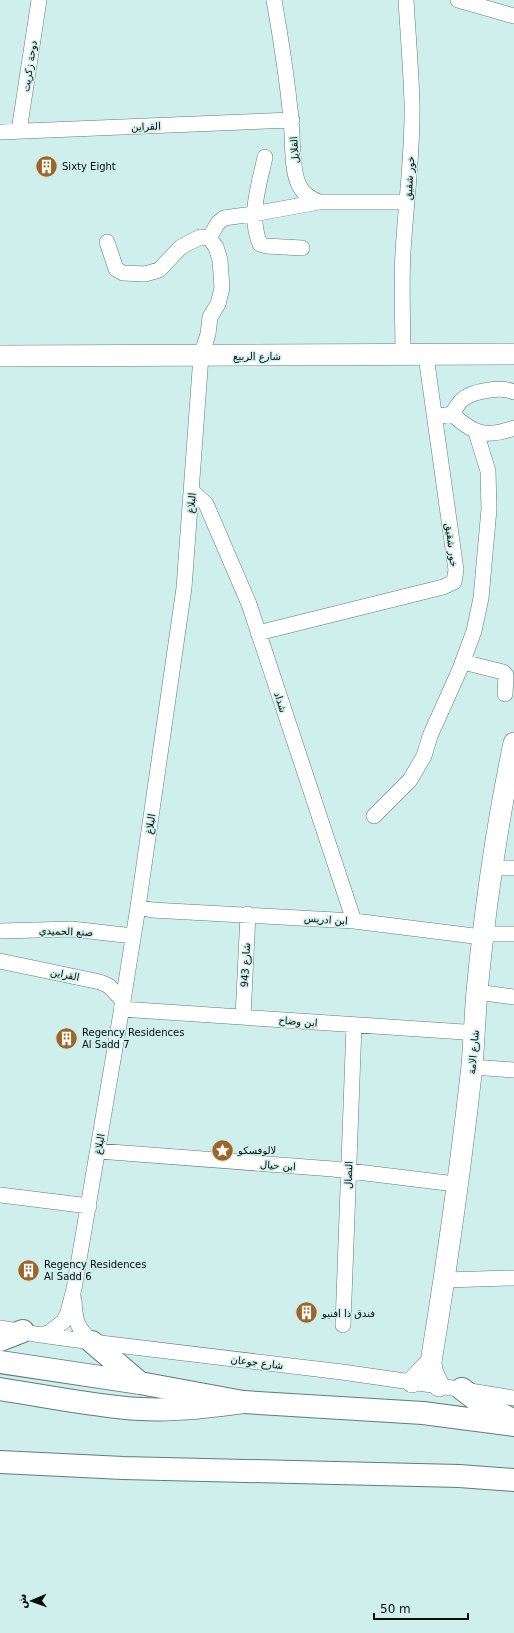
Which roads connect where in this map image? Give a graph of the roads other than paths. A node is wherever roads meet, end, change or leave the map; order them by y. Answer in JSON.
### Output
{"nodes":[{"id":1,"x":39,"y":0,"type":"edge"},
{"id":2,"x":274,"y":0,"type":"edge"},
{"id":3,"x":406,"y":0,"type":"edge"},
{"id":4,"x":458,"y":0,"type":"edge"},
{"id":5,"x":498,"y":5,"type":"edge"},
{"id":6,"x":514,"y":16,"type":"edge"},
{"id":7,"x":292,"y":120,"type":"junction"},
{"id":8,"x":19,"y":131,"type":"junction"},
{"id":9,"x":0,"y":132,"type":"edge"},
{"id":10,"x":265,"y":157,"type":"dead end"},
{"id":11,"x":319,"y":202,"type":"junction"},
{"id":12,"x":407,"y":202,"type":"junction"},
{"id":13,"x":253,"y":214,"type":"junction"},
{"id":14,"x":209,"y":238,"type":"junction"},
{"id":15,"x":107,"y":242,"type":"dead end"},
{"id":16,"x":302,"y":248,"type":"dead end"},
{"id":17,"x":514,"y":354,"type":"edge"},
{"id":18,"x":0,"y":356,"type":"edge"},
{"id":19,"x":201,"y":356,"type":"junction"},
{"id":20,"x":403,"y":356,"type":"junction"},
{"id":21,"x":426,"y":356,"type":"junction"},
{"id":22,"x":514,"y":392,"type":"edge"},
{"id":23,"x":452,"y":414,"type":"junction"},
{"id":24,"x":435,"y":417,"type":"junction"},
{"id":25,"x":514,"y":428,"type":"edge"},
{"id":26,"x":476,"y":432,"type":"junction"},
{"id":27,"x":192,"y":491,"type":"junction"},
{"id":28,"x":258,"y":633,"type":"junction"},
{"id":29,"x":463,"y":662,"type":"junction"},
{"id":30,"x":506,"y":694,"type":"dead end"},
{"id":31,"x":514,"y":743,"type":"edge"},
{"id":32,"x":374,"y":816,"type":"dead end"},
{"id":33,"x":493,"y":868,"type":"junction"},
{"id":34,"x":514,"y":868,"type":"edge"},
{"id":35,"x":138,"y":907,"type":"junction"},
{"id":36,"x":248,"y":914,"type":"junction"},
{"id":37,"x":354,"y":921,"type":"junction"},
{"id":38,"x":0,"y":931,"type":"edge"},
{"id":39,"x":484,"y":934,"type":"junction"},
{"id":40,"x":514,"y":934,"type":"edge"},
{"id":41,"x":133,"y":936,"type":"junction"},
{"id":42,"x":0,"y":961,"type":"edge"},
{"id":43,"x":477,"y":992,"type":"junction"},
{"id":44,"x":514,"y":997,"type":"edge"},
{"id":45,"x":122,"y":1005,"type":"junction"},
{"id":46,"x":243,"y":1017,"type":"junction"},
{"id":47,"x":354,"y":1025,"type":"junction"},
{"id":48,"x":475,"y":1034,"type":"junction"},
{"id":49,"x":472,"y":1067,"type":"junction"},
{"id":50,"x":514,"y":1070,"type":"edge"},
{"id":51,"x":98,"y":1151,"type":"junction"},
{"id":52,"x":349,"y":1170,"type":"junction"},
{"id":53,"x":458,"y":1186,"type":"junction"},
{"id":54,"x":0,"y":1195,"type":"edge"},
{"id":55,"x":89,"y":1206,"type":"junction"},
{"id":56,"x":514,"y":1278,"type":"edge"},
{"id":57,"x":444,"y":1280,"type":"junction"},
{"id":58,"x":74,"y":1289,"type":"junction"},
{"id":59,"x":342,"y":1325,"type":"dead end"},
{"id":60,"x":0,"y":1328,"type":"edge"},
{"id":61,"x":32,"y":1333,"type":"junction"},
{"id":62,"x":0,"y":1340,"type":"edge"},
{"id":63,"x":92,"y":1342,"type":"junction"},
{"id":64,"x":0,"y":1362,"type":"edge"},
{"id":65,"x":431,"y":1362,"type":"junction"},
{"id":66,"x":412,"y":1382,"type":"junction"},
{"id":67,"x":140,"y":1383,"type":"junction"},
{"id":68,"x":439,"y":1386,"type":"junction"},
{"id":69,"x":0,"y":1389,"type":"edge"},
{"id":70,"x":462,"y":1390,"type":"junction"},
{"id":71,"x":514,"y":1398,"type":"edge"},
{"id":72,"x":243,"y":1402,"type":"junction"},
{"id":73,"x":514,"y":1420,"type":"edge"},
{"id":74,"x":514,"y":1425,"type":"edge"},
{"id":75,"x":0,"y":1462,"type":"edge"},
{"id":76,"x":514,"y":1480,"type":"edge"}],
"edges":[{"from":1,"to":8,"type":"street","name":"دوحة زكريت"},
{"from":2,"to":7,"type":"street","name":"القلايل"},
{"from":3,"to":12,"type":"street","name":"خور شقيق"},
{"from":4,"to":5,"type":"street"},
{"from":5,"to":6,"type":"street"},
{"from":7,"to":8,"type":"street","name":"القراين"},
{"from":7,"to":11,"type":"street","name":"القلايل"},
{"from":8,"to":9,"type":"street","name":"القراين"},
{"from":10,"to":13,"type":"street"},
{"from":11,"to":12,"type":"street"},
{"from":11,"to":13,"type":"street"},
{"from":12,"to":20,"type":"street","name":"خور شقيق"},
{"from":13,"to":14,"type":"street"},
{"from":13,"to":16,"type":"street"},
{"from":14,"to":15,"type":"street"},
{"from":14,"to":19,"type":"street","name":"البلاغ"},
{"from":17,"to":21,"type":"street","name":"شارع الربيع"},
{"from":18,"to":19,"type":"street","name":"شارع الربيع"},
{"from":19,"to":20,"type":"street","name":"شارع الربيع"},
{"from":19,"to":27,"type":"street","name":"البلاغ"},
{"from":20,"to":21,"type":"street","name":"شارع الربيع"},
{"from":21,"to":24,"type":"street","name":"خور شقيق"},
{"from":22,"to":23,"type":"street"},
{"from":23,"to":24,"type":"street"},
{"from":23,"to":26,"type":"street"},
{"from":24,"to":28,"type":"street","name":"خور شقيق"},
{"from":25,"to":26,"type":"street"},
{"from":26,"to":29,"type":"street"},
{"from":27,"to":28,"type":"street","name":"شداد"},
{"from":27,"to":35,"type":"street","name":"البلاغ"},
{"from":28,"to":37,"type":"street","name":"شداد"},
{"from":29,"to":30,"type":"street"},
{"from":29,"to":32,"type":"street"},
{"from":31,"to":33,"type":"street","name":"شارع الامة"},
{"from":33,"to":34,"type":"street"},
{"from":33,"to":39,"type":"street","name":"شارع الامة"},
{"from":35,"to":36,"type":"street","name":"ابن ادريس"},
{"from":35,"to":41,"type":"street","name":"البلاغ"},
{"from":36,"to":37,"type":"street","name":"ابن ادريس"},
{"from":36,"to":46,"type":"street","name":"شارع 943"},
{"from":37,"to":39,"type":"street","name":"ابن ادريس"},
{"from":38,"to":41,"type":"street","name":"صنع الحميدي"},
{"from":39,"to":40,"type":"street","name":"ابن ادريس"},
{"from":39,"to":43,"type":"street","name":"شارع الامة"},
{"from":41,"to":45,"type":"street","name":"البلاغ"},
{"from":42,"to":45,"type":"street","name":"القراين"},
{"from":43,"to":44,"type":"street"},
{"from":43,"to":48,"type":"street","name":"شارع الامة"},
{"from":45,"to":46,"type":"street","name":"ابن وضاح"},
{"from":45,"to":51,"type":"street","name":"البلاغ"},
{"from":46,"to":47,"type":"street","name":"ابن وضاح"},
{"from":47,"to":48,"type":"street","name":"ابن وضاح"},
{"from":47,"to":52,"type":"street","name":"النصال"},
{"from":48,"to":49,"type":"street","name":"شارع الامة"},
{"from":49,"to":50,"type":"street"},
{"from":49,"to":53,"type":"street","name":"شارع الامة"},
{"from":51,"to":52,"type":"street","name":"ابن حيال"},
{"from":51,"to":55,"type":"street","name":"البلاغ"},
{"from":52,"to":53,"type":"street","name":"ابن حيال"},
{"from":52,"to":59,"type":"street","name":"النصال"},
{"from":53,"to":57,"type":"street","name":"شارع الامة"},
{"from":54,"to":55,"type":"street"},
{"from":55,"to":58,"type":"street","name":"البلاغ"},
{"from":56,"to":57,"type":"street"},
{"from":57,"to":65,"type":"street","name":"شارع الامة"},
{"from":58,"to":61,"type":"street","name":"البلاغ"},
{"from":58,"to":63,"type":"street","name":"البلاغ"},
{"from":60,"to":61,"type":"street","name":"شارع جوعان"},
{"from":61,"to":62,"type":"main road"},
{"from":61,"to":63,"type":"street","name":"شارع جوعان"},
{"from":63,"to":66,"type":"street","name":"شارع جوعان"},
{"from":63,"to":67,"type":"main road"},
{"from":64,"to":67,"type":"main road"},
{"from":65,"to":66,"type":"street"},
{"from":65,"to":68,"type":"street","name":"شارع الامة"},
{"from":66,"to":68,"type":"street","name":"شارع جوعان"},
{"from":67,"to":72,"type":"main road"},
{"from":68,"to":70,"type":"street","name":"شارع جوعان"},
{"from":69,"to":72,"type":"main road"},
{"from":70,"to":71,"type":"street","name":"شارع جوعان"},
{"from":70,"to":73,"type":"main road"},
{"from":72,"to":74,"type":"main road"},
{"from":75,"to":76,"type":"main road"}]}
